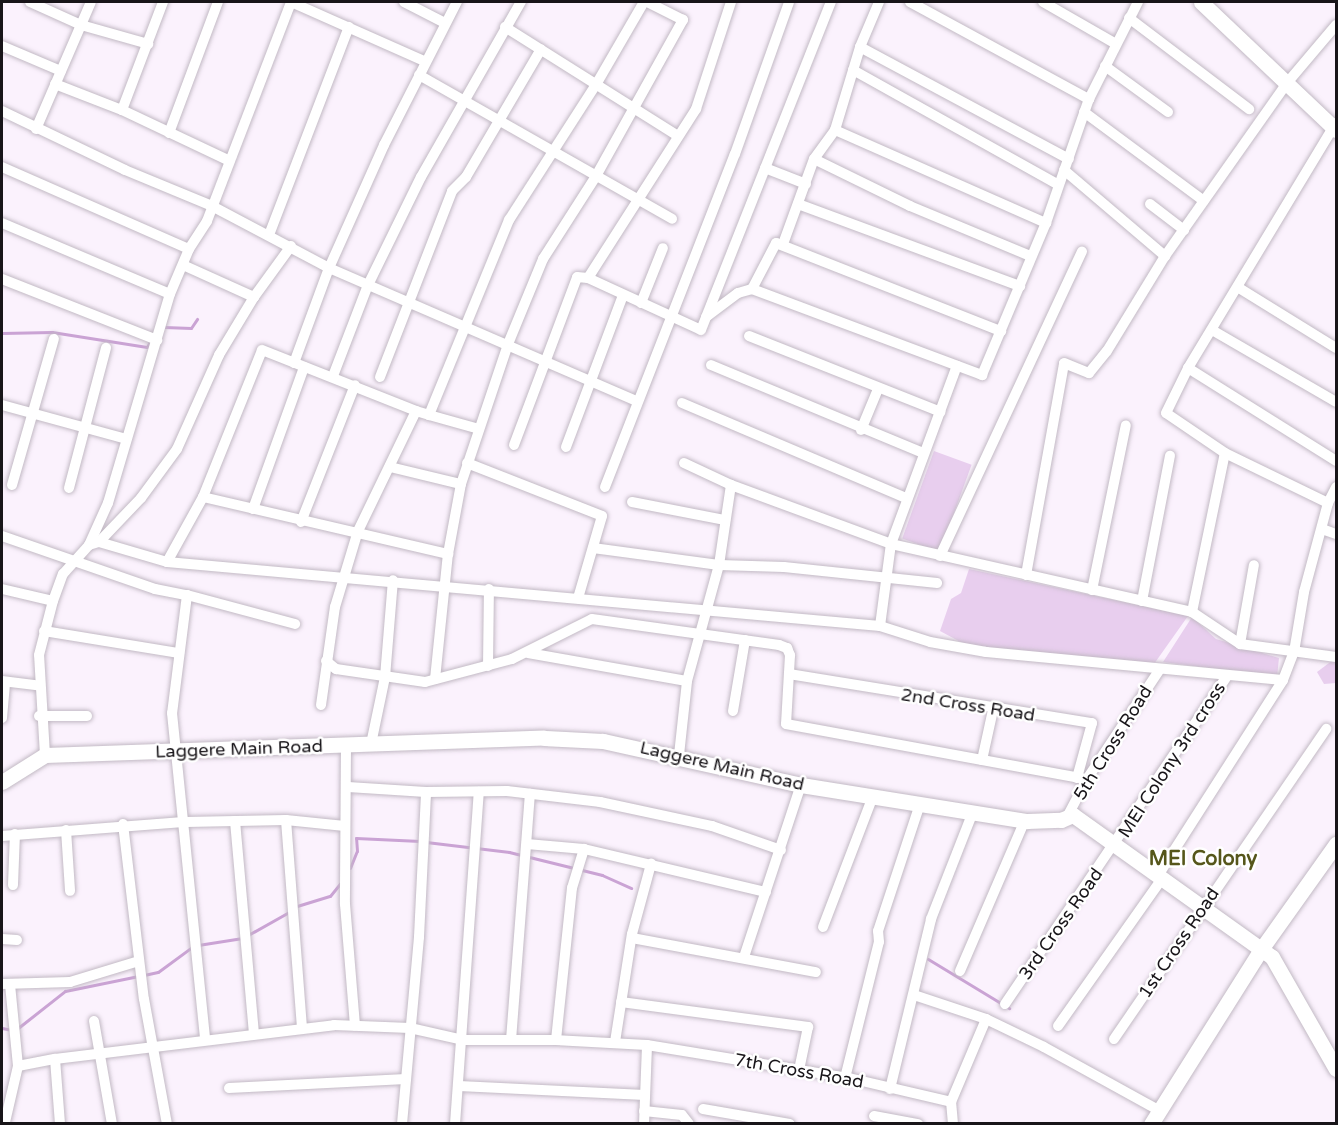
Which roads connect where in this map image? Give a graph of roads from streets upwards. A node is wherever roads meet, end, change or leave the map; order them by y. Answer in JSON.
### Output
{"nodes":[{"id":1,"x":30,"y":2,"type":"edge"},
{"id":2,"x":91,"y":2,"type":"edge"},
{"id":3,"x":163,"y":2,"type":"edge"},
{"id":4,"x":218,"y":2,"type":"edge"},
{"id":5,"x":291,"y":2,"type":"edge"},
{"id":6,"x":404,"y":2,"type":"edge"},
{"id":7,"x":457,"y":2,"type":"edge"},
{"id":8,"x":521,"y":2,"type":"edge"},
{"id":9,"x":645,"y":2,"type":"edge"},
{"id":10,"x":731,"y":2,"type":"edge"},
{"id":11,"x":789,"y":2,"type":"edge"},
{"id":12,"x":831,"y":2,"type":"edge"},
{"id":13,"x":879,"y":2,"type":"edge"},
{"id":14,"x":910,"y":2,"type":"edge"},
{"id":15,"x":1043,"y":2,"type":"edge"},
{"id":16,"x":1138,"y":2,"type":"edge"},
{"id":17,"x":1201,"y":2,"type":"edge"},
{"id":18,"x":312,"y":6,"type":"edge"},
{"id":19,"x":1129,"y":18,"type":"junction"},
{"id":20,"x":445,"y":23,"type":"junction"},
{"id":21,"x":81,"y":25,"type":"junction"},
{"id":22,"x":1336,"y":26,"type":"edge"},
{"id":23,"x":349,"y":27,"type":"junction"},
{"id":24,"x":505,"y":27,"type":"junction"},
{"id":25,"x":148,"y":44,"type":"junction"},
{"id":26,"x":1116,"y":44,"type":"junction"},
{"id":27,"x":2,"y":46,"type":"edge"},
{"id":28,"x":860,"y":47,"type":"junction"},
{"id":29,"x":541,"y":49,"type":"junction"},
{"id":30,"x":424,"y":61,"type":"junction"},
{"id":31,"x":1105,"y":66,"type":"junction"},
{"id":32,"x":853,"y":70,"type":"junction"},
{"id":33,"x":61,"y":71,"type":"junction"},
{"id":34,"x":419,"y":75,"type":"junction"},
{"id":35,"x":597,"y":83,"type":"junction"},
{"id":36,"x":1287,"y":83,"type":"junction"},
{"id":37,"x":55,"y":84,"type":"junction"},
{"id":38,"x":1089,"y":99,"type":"junction"},
{"id":39,"x":464,"y":101,"type":"junction"},
{"id":40,"x":635,"y":109,"type":"junction"},
{"id":41,"x":1249,"y":109,"type":"dead end"},
{"id":42,"x":122,"y":110,"type":"junction"},
{"id":43,"x":2,"y":111,"type":"edge"},
{"id":44,"x":1084,"y":112,"type":"junction"},
{"id":45,"x":1168,"y":112,"type":"dead end"},
{"id":46,"x":498,"y":118,"type":"junction"},
{"id":47,"x":1335,"y":127,"type":"edge"},
{"id":48,"x":36,"y":129,"type":"junction"},
{"id":49,"x":835,"y":130,"type":"junction"},
{"id":50,"x":169,"y":134,"type":"junction"},
{"id":51,"x":678,"y":136,"type":"junction"},
{"id":52,"x":552,"y":153,"type":"junction"},
{"id":53,"x":814,"y":159,"type":"junction"},
{"id":54,"x":1069,"y":159,"type":"junction"},
{"id":55,"x":230,"y":161,"type":"junction"},
{"id":56,"x":2,"y":167,"type":"edge"},
{"id":57,"x":765,"y":168,"type":"junction"},
{"id":58,"x":1064,"y":170,"type":"junction"},
{"id":59,"x":596,"y":176,"type":"junction"},
{"id":60,"x":806,"y":184,"type":"junction"},
{"id":61,"x":1057,"y":184,"type":"junction"},
{"id":62,"x":637,"y":199,"type":"junction"},
{"id":63,"x":1204,"y":201,"type":"junction"},
{"id":64,"x":798,"y":204,"type":"junction"},
{"id":65,"x":1150,"y":204,"type":"dead end"},
{"id":66,"x":210,"y":205,"type":"junction"},
{"id":67,"x":672,"y":219,"type":"dead end"},
{"id":68,"x":1046,"y":223,"type":"junction"},
{"id":69,"x":2,"y":224,"type":"edge"},
{"id":70,"x":1184,"y":230,"type":"junction"},
{"id":71,"x":269,"y":235,"type":"junction"},
{"id":72,"x":783,"y":244,"type":"junction"},
{"id":73,"x":291,"y":246,"type":"junction"},
{"id":74,"x":663,"y":248,"type":"dead end"},
{"id":75,"x":189,"y":249,"type":"junction"},
{"id":76,"x":1082,"y":252,"type":"dead end"},
{"id":77,"x":1030,"y":256,"type":"junction"},
{"id":78,"x":1166,"y":256,"type":"junction"},
{"id":79,"x":183,"y":265,"type":"junction"},
{"id":80,"x":329,"y":268,"type":"junction"},
{"id":81,"x":588,"y":278,"type":"junction"},
{"id":82,"x":2,"y":279,"type":"edge"},
{"id":83,"x":368,"y":285,"type":"junction"},
{"id":84,"x":1020,"y":286,"type":"junction"},
{"id":85,"x":1239,"y":288,"type":"junction"},
{"id":86,"x":752,"y":289,"type":"junction"},
{"id":87,"x":170,"y":294,"type":"junction"},
{"id":88,"x":623,"y":295,"type":"junction"},
{"id":89,"x":254,"y":297,"type":"junction"},
{"id":90,"x":408,"y":302,"type":"junction"},
{"id":91,"x":641,"y":303,"type":"junction"},
{"id":92,"x":669,"y":316,"type":"junction"},
{"id":93,"x":706,"y":317,"type":"junction"},
{"id":94,"x":466,"y":325,"type":"junction"},
{"id":95,"x":1212,"y":330,"type":"junction"},
{"id":96,"x":1001,"y":331,"type":"junction"},
{"id":97,"x":157,"y":334,"type":"junction"},
{"id":98,"x":749,"y":336,"type":"dead end"},
{"id":99,"x":54,"y":339,"type":"dead end"},
{"id":100,"x":508,"y":344,"type":"junction"},
{"id":101,"x":106,"y":348,"type":"dead end"},
{"id":102,"x":1336,"y":348,"type":"edge"},
{"id":103,"x":545,"y":363,"type":"junction"},
{"id":104,"x":299,"y":365,"type":"junction"},
{"id":105,"x":711,"y":365,"type":"dead end"},
{"id":106,"x":957,"y":366,"type":"junction"},
{"id":107,"x":1188,"y":368,"type":"junction"},
{"id":108,"x":333,"y":376,"type":"junction"},
{"id":109,"x":380,"y":377,"type":"dead end"},
{"id":110,"x":591,"y":384,"type":"junction"},
{"id":111,"x":355,"y":385,"type":"junction"},
{"id":112,"x":878,"y":389,"type":"junction"},
{"id":113,"x":636,"y":401,"type":"junction"},
{"id":114,"x":1336,"y":402,"type":"edge"},
{"id":115,"x":682,"y":403,"type":"dead end"},
{"id":116,"x":2,"y":405,"type":"edge"},
{"id":117,"x":416,"y":411,"type":"junction"},
{"id":118,"x":941,"y":412,"type":"junction"},
{"id":119,"x":33,"y":413,"type":"junction"},
{"id":120,"x":429,"y":415,"type":"junction"},
{"id":121,"x":1126,"y":425,"type":"dead end"},
{"id":122,"x":86,"y":428,"type":"junction"},
{"id":123,"x":479,"y":429,"type":"junction"},
{"id":124,"x":861,"y":430,"type":"junction"},
{"id":125,"x":126,"y":439,"type":"junction"},
{"id":126,"x":514,"y":444,"type":"dead end"},
{"id":127,"x":566,"y":447,"type":"dead end"},
{"id":128,"x":923,"y":453,"type":"junction"},
{"id":129,"x":1225,"y":453,"type":"junction"},
{"id":130,"x":1170,"y":456,"type":"dead end"},
{"id":131,"x":1336,"y":461,"type":"edge"},
{"id":132,"x":467,"y":463,"type":"junction"},
{"id":133,"x":684,"y":463,"type":"dead end"},
{"id":134,"x":390,"y":466,"type":"junction"},
{"id":135,"x":460,"y":484,"type":"junction"},
{"id":136,"x":12,"y":485,"type":"dead end"},
{"id":137,"x":731,"y":485,"type":"junction"},
{"id":138,"x":605,"y":487,"type":"dead end"},
{"id":139,"x":1336,"y":487,"type":"edge"},
{"id":140,"x":69,"y":489,"type":"dead end"},
{"id":141,"x":203,"y":497,"type":"junction"},
{"id":142,"x":906,"y":498,"type":"junction"},
{"id":143,"x":632,"y":502,"type":"dead end"},
{"id":144,"x":1328,"y":503,"type":"junction"},
{"id":145,"x":253,"y":509,"type":"junction"},
{"id":146,"x":725,"y":520,"type":"junction"},
{"id":147,"x":301,"y":522,"type":"junction"},
{"id":148,"x":1322,"y":529,"type":"junction"},
{"id":149,"x":358,"y":531,"type":"junction"},
{"id":150,"x":1336,"y":534,"type":"edge"},
{"id":151,"x":2,"y":536,"type":"edge"},
{"id":152,"x":94,"y":543,"type":"junction"},
{"id":153,"x":891,"y":544,"type":"junction"},
{"id":154,"x":593,"y":548,"type":"junction"},
{"id":155,"x":448,"y":554,"type":"junction"},
{"id":156,"x":940,"y":556,"type":"junction"},
{"id":157,"x":167,"y":562,"type":"junction"},
{"id":158,"x":75,"y":563,"type":"junction"},
{"id":159,"x":719,"y":566,"type":"junction"},
{"id":160,"x":1254,"y":566,"type":"dead end"},
{"id":161,"x":1026,"y":575,"type":"junction"},
{"id":162,"x":343,"y":576,"type":"junction"},
{"id":163,"x":887,"y":576,"type":"junction"},
{"id":164,"x":393,"y":580,"type":"junction"},
{"id":165,"x":937,"y":583,"type":"dead end"},
{"id":166,"x":444,"y":585,"type":"junction"},
{"id":167,"x":2,"y":588,"type":"edge"},
{"id":168,"x":489,"y":589,"type":"junction"},
{"id":169,"x":1092,"y":590,"type":"junction"},
{"id":170,"x":187,"y":595,"type":"junction"},
{"id":171,"x":578,"y":598,"type":"junction"},
{"id":172,"x":53,"y":601,"type":"junction"},
{"id":173,"x":1142,"y":601,"type":"junction"},
{"id":174,"x":705,"y":609,"type":"junction"},
{"id":175,"x":1192,"y":612,"type":"junction"},
{"id":176,"x":295,"y":624,"type":"dead end"},
{"id":177,"x":880,"y":626,"type":"junction"},
{"id":178,"x":44,"y":631,"type":"junction"},
{"id":179,"x":698,"y":634,"type":"junction"},
{"id":180,"x":745,"y":640,"type":"junction"},
{"id":181,"x":1240,"y":644,"type":"junction"},
{"id":182,"x":526,"y":652,"type":"junction"},
{"id":183,"x":1294,"y":652,"type":"junction"},
{"id":184,"x":179,"y":653,"type":"junction"},
{"id":185,"x":1336,"y":657,"type":"edge"},
{"id":186,"x":326,"y":661,"type":"junction"},
{"id":187,"x":488,"y":666,"type":"junction"},
{"id":188,"x":1160,"y":669,"type":"junction"},
{"id":189,"x":789,"y":674,"type":"junction"},
{"id":190,"x":1227,"y":676,"type":"junction"},
{"id":191,"x":385,"y":677,"type":"junction"},
{"id":192,"x":435,"y":679,"type":"junction"},
{"id":193,"x":1283,"y":680,"type":"junction"},
{"id":194,"x":3,"y":681,"type":"edge"},
{"id":195,"x":687,"y":681,"type":"junction"},
{"id":196,"x":40,"y":686,"type":"junction"},
{"id":197,"x":321,"y":705,"type":"dead end"},
{"id":198,"x":993,"y":710,"type":"junction"},
{"id":199,"x":733,"y":711,"type":"dead end"},
{"id":200,"x":39,"y":716,"type":"junction"},
{"id":201,"x":87,"y":716,"type":"dead end"},
{"id":202,"x":2,"y":718,"type":"edge"},
{"id":203,"x":1326,"y":729,"type":"dead end"},
{"id":204,"x":371,"y":744,"type":"junction"},
{"id":205,"x":346,"y":745,"type":"junction"},
{"id":206,"x":177,"y":752,"type":"junction"},
{"id":207,"x":45,"y":755,"type":"junction"},
{"id":208,"x":679,"y":755,"type":"junction"},
{"id":209,"x":982,"y":760,"type":"junction"},
{"id":210,"x":5,"y":777,"type":"edge"},
{"id":211,"x":1082,"y":778,"type":"junction"},
{"id":212,"x":801,"y":785,"type":"junction"},
{"id":213,"x":348,"y":787,"type":"junction"},
{"id":214,"x":426,"y":792,"type":"junction"},
{"id":215,"x":479,"y":792,"type":"junction"},
{"id":216,"x":530,"y":794,"type":"junction"},
{"id":217,"x":873,"y":796,"type":"junction"},
{"id":218,"x":920,"y":804,"type":"junction"},
{"id":219,"x":973,"y":812,"type":"junction"},
{"id":220,"x":1067,"y":817,"type":"junction"},
{"id":221,"x":286,"y":820,"type":"junction"},
{"id":222,"x":1025,"y":820,"type":"junction"},
{"id":223,"x":235,"y":821,"type":"junction"},
{"id":224,"x":186,"y":822,"type":"junction"},
{"id":225,"x":123,"y":824,"type":"junction"},
{"id":226,"x":345,"y":826,"type":"junction"},
{"id":227,"x":66,"y":830,"type":"junction"},
{"id":228,"x":15,"y":834,"type":"junction"},
{"id":229,"x":2,"y":836,"type":"edge"},
{"id":230,"x":527,"y":844,"type":"junction"},
{"id":231,"x":1116,"y":844,"type":"junction"},
{"id":232,"x":1336,"y":844,"type":"edge"},
{"id":233,"x":584,"y":849,"type":"junction"},
{"id":234,"x":781,"y":850,"type":"junction"},
{"id":235,"x":651,"y":864,"type":"junction"},
{"id":236,"x":1161,"y":876,"type":"junction"},
{"id":237,"x":13,"y":885,"type":"dead end"},
{"id":238,"x":70,"y":891,"type":"dead end"},
{"id":239,"x":766,"y":892,"type":"junction"},
{"id":240,"x":1203,"y":906,"type":"junction"},
{"id":241,"x":823,"y":927,"type":"dead end"},
{"id":242,"x":632,"y":938,"type":"junction"},
{"id":243,"x":2,"y":939,"type":"edge"},
{"id":244,"x":17,"y":940,"type":"dead end"},
{"id":245,"x":1262,"y":948,"type":"junction"},
{"id":246,"x":744,"y":957,"type":"junction"},
{"id":247,"x":140,"y":966,"type":"junction"},
{"id":248,"x":960,"y":971,"type":"dead end"},
{"id":249,"x":816,"y":972,"type":"dead end"},
{"id":250,"x":6,"y":985,"type":"edge"},
{"id":251,"x":914,"y":994,"type":"junction"},
{"id":252,"x":621,"y":1002,"type":"junction"},
{"id":253,"x":1005,"y":1004,"type":"dead end"},
{"id":254,"x":986,"y":1019,"type":"junction"},
{"id":255,"x":94,"y":1021,"type":"dead end"},
{"id":256,"x":356,"y":1026,"type":"junction"},
{"id":257,"x":1058,"y":1026,"type":"dead end"},
{"id":258,"x":302,"y":1028,"type":"junction"},
{"id":259,"x":410,"y":1028,"type":"junction"},
{"id":260,"x":254,"y":1033,"type":"junction"},
{"id":261,"x":205,"y":1038,"type":"junction"},
{"id":262,"x":1114,"y":1039,"type":"dead end"},
{"id":263,"x":463,"y":1040,"type":"junction"},
{"id":264,"x":511,"y":1040,"type":"junction"},
{"id":265,"x":556,"y":1040,"type":"junction"},
{"id":266,"x":615,"y":1042,"type":"junction"},
{"id":267,"x":646,"y":1045,"type":"junction"},
{"id":268,"x":153,"y":1050,"type":"junction"},
{"id":269,"x":100,"y":1053,"type":"junction"},
{"id":270,"x":55,"y":1059,"type":"junction"},
{"id":271,"x":18,"y":1066,"type":"junction"},
{"id":272,"x":1336,"y":1069,"type":"edge"},
{"id":273,"x":799,"y":1070,"type":"junction"},
{"id":274,"x":845,"y":1078,"type":"junction"},
{"id":275,"x":406,"y":1079,"type":"junction"},
{"id":276,"x":459,"y":1086,"type":"junction"},
{"id":277,"x":229,"y":1089,"type":"dead end"},
{"id":278,"x":890,"y":1089,"type":"junction"},
{"id":279,"x":7,"y":1090,"type":"edge"},
{"id":280,"x":645,"y":1095,"type":"junction"},
{"id":281,"x":951,"y":1102,"type":"junction"},
{"id":282,"x":703,"y":1109,"type":"dead end"},
{"id":283,"x":644,"y":1111,"type":"junction"},
{"id":284,"x":874,"y":1116,"type":"dead end"},
{"id":285,"x":1155,"y":1117,"type":"edge"},
{"id":286,"x":741,"y":1119,"type":"edge"},
{"id":287,"x":5,"y":1122,"type":"edge"},
{"id":288,"x":60,"y":1124,"type":"edge"},
{"id":289,"x":112,"y":1124,"type":"edge"},
{"id":290,"x":167,"y":1124,"type":"edge"},
{"id":291,"x":402,"y":1124,"type":"edge"},
{"id":292,"x":455,"y":1124,"type":"edge"},
{"id":293,"x":644,"y":1124,"type":"edge"},
{"id":294,"x":689,"y":1124,"type":"edge"},
{"id":295,"x":790,"y":1124,"type":"edge"},
{"id":296,"x":918,"y":1124,"type":"edge"},
{"id":297,"x":953,"y":1124,"type":"edge"}],
"edges":[{"from":1,"to":21,"type":"street"},
{"from":2,"to":21,"type":"street"},
{"from":3,"to":25,"type":"street"},
{"from":4,"to":50,"type":"street"},
{"from":5,"to":18,"type":"street"},
{"from":5,"to":55,"type":"street"},
{"from":6,"to":20,"type":"street"},
{"from":7,"to":20,"type":"street"},
{"from":8,"to":24,"type":"street"},
{"from":9,"to":35,"type":"street"},
{"from":9,"to":40,"type":"street"},
{"from":10,"to":51,"type":"street"},
{"from":11,"to":92,"type":"street"},
{"from":12,"to":57,"type":"street"},
{"from":13,"to":28,"type":"street"},
{"from":14,"to":38,"type":"street"},
{"from":15,"to":26,"type":"street"},
{"from":16,"to":19,"type":"street"},
{"from":17,"to":36,"type":"street"},
{"from":18,"to":23,"type":"street"},
{"from":19,"to":26,"type":"street"},
{"from":19,"to":41,"type":"street"},
{"from":20,"to":30,"type":"street"},
{"from":21,"to":25,"type":"street"},
{"from":21,"to":33,"type":"street"},
{"from":22,"to":36,"type":"street"},
{"from":23,"to":30,"type":"street"},
{"from":23,"to":71,"type":"street"},
{"from":24,"to":29,"type":"street"},
{"from":24,"to":39,"type":"street"},
{"from":25,"to":42,"type":"street"},
{"from":26,"to":31,"type":"street"},
{"from":27,"to":33,"type":"street"},
{"from":28,"to":32,"type":"street"},
{"from":28,"to":54,"type":"street"},
{"from":29,"to":35,"type":"street"},
{"from":29,"to":46,"type":"street"},
{"from":30,"to":34,"type":"street"},
{"from":31,"to":38,"type":"street"},
{"from":31,"to":45,"type":"street"},
{"from":32,"to":49,"type":"street"},
{"from":32,"to":61,"type":"street"},
{"from":33,"to":37,"type":"street"},
{"from":34,"to":39,"type":"street"},
{"from":34,"to":80,"type":"street"},
{"from":35,"to":40,"type":"street"},
{"from":35,"to":52,"type":"street"},
{"from":36,"to":47,"type":"street"},
{"from":36,"to":63,"type":"street"},
{"from":37,"to":42,"type":"street"},
{"from":37,"to":48,"type":"street"},
{"from":38,"to":44,"type":"street"},
{"from":39,"to":46,"type":"street"},
{"from":39,"to":83,"type":"street"},
{"from":40,"to":51,"type":"street"},
{"from":40,"to":59,"type":"street"},
{"from":42,"to":50,"type":"street"},
{"from":43,"to":48,"type":"street"},
{"from":44,"to":54,"type":"street"},
{"from":44,"to":63,"type":"street"},
{"from":46,"to":52,"type":"street"},
{"from":46,"to":90,"type":"street"},
{"from":47,"to":85,"type":"street"},
{"from":48,"to":66,"type":"street"},
{"from":49,"to":53,"type":"street"},
{"from":49,"to":68,"type":"street"},
{"from":50,"to":55,"type":"street"},
{"from":51,"to":62,"type":"street"},
{"from":52,"to":59,"type":"street"},
{"from":52,"to":94,"type":"street"},
{"from":53,"to":60,"type":"street"},
{"from":53,"to":77,"type":"street"},
{"from":54,"to":58,"type":"street"},
{"from":55,"to":66,"type":"street"},
{"from":56,"to":75,"type":"street"},
{"from":57,"to":60,"type":"street"},
{"from":57,"to":93,"type":"street"},
{"from":58,"to":61,"type":"street"},
{"from":58,"to":78,"type":"street"},
{"from":59,"to":62,"type":"street"},
{"from":59,"to":100,"type":"street"},
{"from":60,"to":64,"type":"street"},
{"from":61,"to":68,"type":"street"},
{"from":62,"to":67,"type":"street"},
{"from":62,"to":81,"type":"street"},
{"from":63,"to":70,"type":"street"},
{"from":64,"to":72,"type":"street"},
{"from":64,"to":84,"type":"street"},
{"from":65,"to":70,"type":"street"},
{"from":66,"to":71,"type":"street"},
{"from":66,"to":75,"type":"street"},
{"from":68,"to":77,"type":"street"},
{"from":69,"to":87,"type":"street"},
{"from":70,"to":78,"type":"street"},
{"from":71,"to":73,"type":"street"},
{"from":72,"to":86,"type":"street"},
{"from":72,"to":96,"type":"street"},
{"from":73,"to":80,"type":"street"},
{"from":73,"to":89,"type":"street"},
{"from":74,"to":91,"type":"street"},
{"from":75,"to":79,"type":"street"},
{"from":76,"to":156,"type":"street"},
{"from":77,"to":84,"type":"street"},
{"from":78,"to":161,"type":"street"},
{"from":79,"to":87,"type":"street"},
{"from":79,"to":89,"type":"street"},
{"from":80,"to":83,"type":"street"},
{"from":80,"to":104,"type":"street"},
{"from":81,"to":88,"type":"street"},
{"from":81,"to":103,"type":"street"},
{"from":82,"to":97,"type":"street"},
{"from":83,"to":90,"type":"street"},
{"from":83,"to":108,"type":"street"},
{"from":84,"to":96,"type":"street"},
{"from":85,"to":95,"type":"street"},
{"from":85,"to":102,"type":"street"},
{"from":86,"to":93,"type":"street"},
{"from":86,"to":106,"type":"street"},
{"from":87,"to":97,"type":"street"},
{"from":88,"to":91,"type":"street"},
{"from":88,"to":110,"type":"street"},
{"from":89,"to":152,"type":"street"},
{"from":90,"to":94,"type":"street"},
{"from":90,"to":109,"type":"street"},
{"from":91,"to":92,"type":"street"},
{"from":92,"to":93,"type":"street"},
{"from":92,"to":113,"type":"street"},
{"from":94,"to":100,"type":"street"},
{"from":94,"to":120,"type":"street"},
{"from":95,"to":107,"type":"street"},
{"from":95,"to":114,"type":"street"},
{"from":96,"to":106,"type":"street"},
{"from":97,"to":125,"type":"street"},
{"from":98,"to":112,"type":"street"},
{"from":99,"to":119,"type":"street"},
{"from":100,"to":103,"type":"street"},
{"from":100,"to":123,"type":"street"},
{"from":101,"to":122,"type":"street"},
{"from":103,"to":110,"type":"street"},
{"from":103,"to":126,"type":"street"},
{"from":104,"to":108,"type":"street"},
{"from":104,"to":141,"type":"street"},
{"from":104,"to":145,"type":"street"},
{"from":105,"to":124,"type":"street"},
{"from":106,"to":118,"type":"street"},
{"from":107,"to":129,"type":"street"},
{"from":107,"to":131,"type":"street"},
{"from":108,"to":111,"type":"street"},
{"from":110,"to":113,"type":"street"},
{"from":110,"to":127,"type":"street"},
{"from":111,"to":117,"type":"street"},
{"from":111,"to":147,"type":"street"},
{"from":112,"to":118,"type":"street"},
{"from":112,"to":124,"type":"street"},
{"from":113,"to":138,"type":"street"},
{"from":115,"to":142,"type":"street"},
{"from":116,"to":119,"type":"street"},
{"from":117,"to":120,"type":"street"},
{"from":117,"to":134,"type":"street"},
{"from":118,"to":128,"type":"street"},
{"from":119,"to":122,"type":"street"},
{"from":119,"to":136,"type":"street"},
{"from":120,"to":123,"type":"street"},
{"from":121,"to":169,"type":"street"},
{"from":122,"to":125,"type":"street"},
{"from":122,"to":140,"type":"street"},
{"from":123,"to":132,"type":"street"},
{"from":124,"to":128,"type":"street"},
{"from":125,"to":152,"type":"street"},
{"from":128,"to":142,"type":"street"},
{"from":129,"to":144,"type":"street"},
{"from":129,"to":175,"type":"street"},
{"from":130,"to":173,"type":"street"},
{"from":132,"to":135,"type":"street"},
{"from":132,"to":154,"type":"street"},
{"from":133,"to":137,"type":"street"},
{"from":134,"to":135,"type":"street"},
{"from":134,"to":149,"type":"street"},
{"from":135,"to":155,"type":"street"},
{"from":137,"to":146,"type":"street"},
{"from":137,"to":153,"type":"street"},
{"from":139,"to":144,"type":"street"},
{"from":141,"to":145,"type":"street"},
{"from":141,"to":157,"type":"street"},
{"from":142,"to":153,"type":"street"},
{"from":143,"to":146,"type":"street"},
{"from":144,"to":148,"type":"street"},
{"from":145,"to":147,"type":"street"},
{"from":146,"to":159,"type":"street"},
{"from":147,"to":149,"type":"street"},
{"from":148,"to":150,"type":"street"},
{"from":148,"to":183,"type":"street"},
{"from":149,"to":155,"type":"street"},
{"from":149,"to":162,"type":"street"},
{"from":151,"to":158,"type":"street"},
{"from":152,"to":157,"type":"street"},
{"from":152,"to":158,"type":"street"},
{"from":153,"to":156,"type":"street"},
{"from":153,"to":163,"type":"street"},
{"from":154,"to":159,"type":"street"},
{"from":154,"to":171,"type":"street"},
{"from":155,"to":166,"type":"street"},
{"from":156,"to":161,"type":"street"},
{"from":157,"to":162,"type":"street"},
{"from":158,"to":170,"type":"street"},
{"from":158,"to":172,"type":"street"},
{"from":159,"to":163,"type":"street"},
{"from":159,"to":174,"type":"street"},
{"from":160,"to":181,"type":"street"},
{"from":161,"to":169,"type":"street"},
{"from":162,"to":164,"type":"street"},
{"from":162,"to":186,"type":"street"},
{"from":163,"to":165,"type":"street"},
{"from":163,"to":177,"type":"street"},
{"from":164,"to":166,"type":"street"},
{"from":164,"to":191,"type":"street"},
{"from":166,"to":168,"type":"street"},
{"from":166,"to":192,"type":"street"},
{"from":167,"to":172,"type":"street"},
{"from":168,"to":171,"type":"street"},
{"from":168,"to":187,"type":"street"},
{"from":169,"to":173,"type":"street"},
{"from":170,"to":176,"type":"street"},
{"from":170,"to":184,"type":"street"},
{"from":171,"to":174,"type":"street"},
{"from":172,"to":178,"type":"street"},
{"from":173,"to":175,"type":"street"},
{"from":174,"to":177,"type":"street"},
{"from":174,"to":179,"type":"street"},
{"from":175,"to":181,"type":"street"},
{"from":177,"to":188,"type":"street"},
{"from":178,"to":184,"type":"street"},
{"from":178,"to":196,"type":"street"},
{"from":179,"to":180,"type":"street"},
{"from":179,"to":182,"type":"street"},
{"from":179,"to":195,"type":"street"},
{"from":180,"to":189,"type":"street"},
{"from":180,"to":199,"type":"street"},
{"from":181,"to":183,"type":"street"},
{"from":182,"to":187,"type":"street"},
{"from":182,"to":195,"type":"street"},
{"from":183,"to":185,"type":"street"},
{"from":183,"to":193,"type":"street"},
{"from":184,"to":206,"type":"street"},
{"from":186,"to":191,"type":"street"},
{"from":186,"to":197,"type":"street"},
{"from":187,"to":192,"type":"street"},
{"from":188,"to":190,"type":"street"},
{"from":188,"to":211,"type":"street","name":"5th Cross Road"},
{"from":189,"to":198,"type":"street","name":"2nd Cross Road"},
{"from":189,"to":209,"type":"street"},
{"from":190,"to":193,"type":"street"},
{"from":190,"to":231,"type":"street","name":"MEI Colony 3rd cross"},
{"from":191,"to":192,"type":"street"},
{"from":191,"to":204,"type":"street"},
{"from":193,"to":236,"type":"street"},
{"from":194,"to":196,"type":"street"},
{"from":194,"to":202,"type":"street"},
{"from":195,"to":208,"type":"street"},
{"from":196,"to":200,"type":"street"},
{"from":198,"to":209,"type":"street"},
{"from":198,"to":211,"type":"street","name":"2nd Cross Road"},
{"from":200,"to":201,"type":"street"},
{"from":200,"to":207,"type":"street"},
{"from":203,"to":240,"type":"street","name":"1st Cross Road"},
{"from":204,"to":205,"type":"street","name":"Laggere Main Road"},
{"from":204,"to":208,"type":"street","name":"Laggere Main Road"},
{"from":205,"to":206,"type":"street","name":"Laggere Main Road"},
{"from":205,"to":213,"type":"street"},
{"from":206,"to":207,"type":"street","name":"Laggere Main Road"},
{"from":206,"to":224,"type":"street"},
{"from":207,"to":210,"type":"street"},
{"from":208,"to":212,"type":"street","name":"Laggere Main Road"},
{"from":209,"to":211,"type":"street"},
{"from":211,"to":220,"type":"street","name":"5th Cross Road"},
{"from":212,"to":217,"type":"street","name":"Laggere Main Road"},
{"from":212,"to":234,"type":"street"},
{"from":213,"to":214,"type":"street"},
{"from":213,"to":226,"type":"street"},
{"from":214,"to":215,"type":"street"},
{"from":214,"to":259,"type":"street"},
{"from":215,"to":216,"type":"street"},
{"from":215,"to":263,"type":"street"},
{"from":216,"to":230,"type":"street"},
{"from":216,"to":234,"type":"street"},
{"from":217,"to":218,"type":"street","name":"Laggere Main Road"},
{"from":217,"to":241,"type":"street"},
{"from":218,"to":219,"type":"street","name":"Laggere Main Road"},
{"from":218,"to":274,"type":"street"},
{"from":219,"to":222,"type":"street","name":"Laggere Main Road"},
{"from":219,"to":251,"type":"street"},
{"from":220,"to":222,"type":"street","name":"Laggere Main Road"},
{"from":220,"to":231,"type":"street","name":"Laggere Main Road"},
{"from":221,"to":223,"type":"street"},
{"from":221,"to":226,"type":"street"},
{"from":221,"to":258,"type":"street"},
{"from":222,"to":248,"type":"street"},
{"from":223,"to":224,"type":"street"},
{"from":223,"to":260,"type":"street"},
{"from":224,"to":225,"type":"street"},
{"from":224,"to":261,"type":"street"},
{"from":225,"to":227,"type":"street"},
{"from":225,"to":247,"type":"street"},
{"from":226,"to":256,"type":"street"},
{"from":227,"to":228,"type":"street"},
{"from":227,"to":238,"type":"street"},
{"from":228,"to":229,"type":"street"},
{"from":228,"to":237,"type":"street"},
{"from":230,"to":233,"type":"street"},
{"from":230,"to":264,"type":"street"},
{"from":231,"to":236,"type":"street","name":"Laggere Main Road"},
{"from":231,"to":253,"type":"street","name":"3rd Cross Road"},
{"from":232,"to":245,"type":"street"},
{"from":233,"to":235,"type":"street"},
{"from":233,"to":265,"type":"street"},
{"from":234,"to":239,"type":"street"},
{"from":235,"to":239,"type":"street"},
{"from":235,"to":242,"type":"street"},
{"from":236,"to":240,"type":"street","name":"Laggere Main Road"},
{"from":236,"to":257,"type":"street"},
{"from":239,"to":246,"type":"street"},
{"from":240,"to":245,"type":"street","name":"Laggere Main Road"},
{"from":240,"to":262,"type":"street","name":"1st Cross Road"},
{"from":242,"to":246,"type":"street"},
{"from":242,"to":252,"type":"street"},
{"from":243,"to":244,"type":"street"},
{"from":245,"to":272,"type":"street","name":"Laggere Main Road"},
{"from":245,"to":285,"type":"street"},
{"from":246,"to":249,"type":"street"},
{"from":247,"to":250,"type":"street"},
{"from":247,"to":268,"type":"street"},
{"from":250,"to":271,"type":"street"},
{"from":251,"to":254,"type":"street"},
{"from":251,"to":278,"type":"street"},
{"from":252,"to":266,"type":"street"},
{"from":252,"to":273,"type":"street"},
{"from":254,"to":281,"type":"street"},
{"from":254,"to":285,"type":"street"},
{"from":255,"to":269,"type":"street"},
{"from":256,"to":258,"type":"street","name":"7th Cross Road"},
{"from":256,"to":259,"type":"street","name":"7th Cross Road"},
{"from":258,"to":260,"type":"street","name":"7th Cross Road"},
{"from":259,"to":263,"type":"street","name":"7th Cross Road"},
{"from":259,"to":275,"type":"street"},
{"from":260,"to":261,"type":"street","name":"7th Cross Road"},
{"from":261,"to":268,"type":"street","name":"7th Cross Road"},
{"from":263,"to":264,"type":"street","name":"7th Cross Road"},
{"from":263,"to":276,"type":"street"},
{"from":264,"to":265,"type":"street","name":"7th Cross Road"},
{"from":265,"to":266,"type":"street","name":"7th Cross Road"},
{"from":266,"to":267,"type":"street","name":"7th Cross Road"},
{"from":267,"to":273,"type":"street","name":"7th Cross Road"},
{"from":267,"to":280,"type":"street"},
{"from":268,"to":269,"type":"street","name":"7th Cross Road"},
{"from":268,"to":290,"type":"street"},
{"from":269,"to":270,"type":"street","name":"7th Cross Road"},
{"from":269,"to":289,"type":"street"},
{"from":270,"to":271,"type":"street","name":"7th Cross Road"},
{"from":270,"to":288,"type":"street"},
{"from":271,"to":279,"type":"street"},
{"from":273,"to":274,"type":"street","name":"7th Cross Road"},
{"from":274,"to":278,"type":"street","name":"7th Cross Road"},
{"from":275,"to":277,"type":"street"},
{"from":275,"to":291,"type":"street"},
{"from":276,"to":280,"type":"street"},
{"from":276,"to":292,"type":"street"},
{"from":278,"to":281,"type":"street","name":"7th Cross Road"},
{"from":279,"to":287,"type":"street"},
{"from":280,"to":283,"type":"street"},
{"from":281,"to":297,"type":"street"},
{"from":282,"to":286,"type":"street"},
{"from":283,"to":293,"type":"street"},
{"from":283,"to":294,"type":"street"},
{"from":284,"to":296,"type":"street"},
{"from":286,"to":295,"type":"street"}]}
